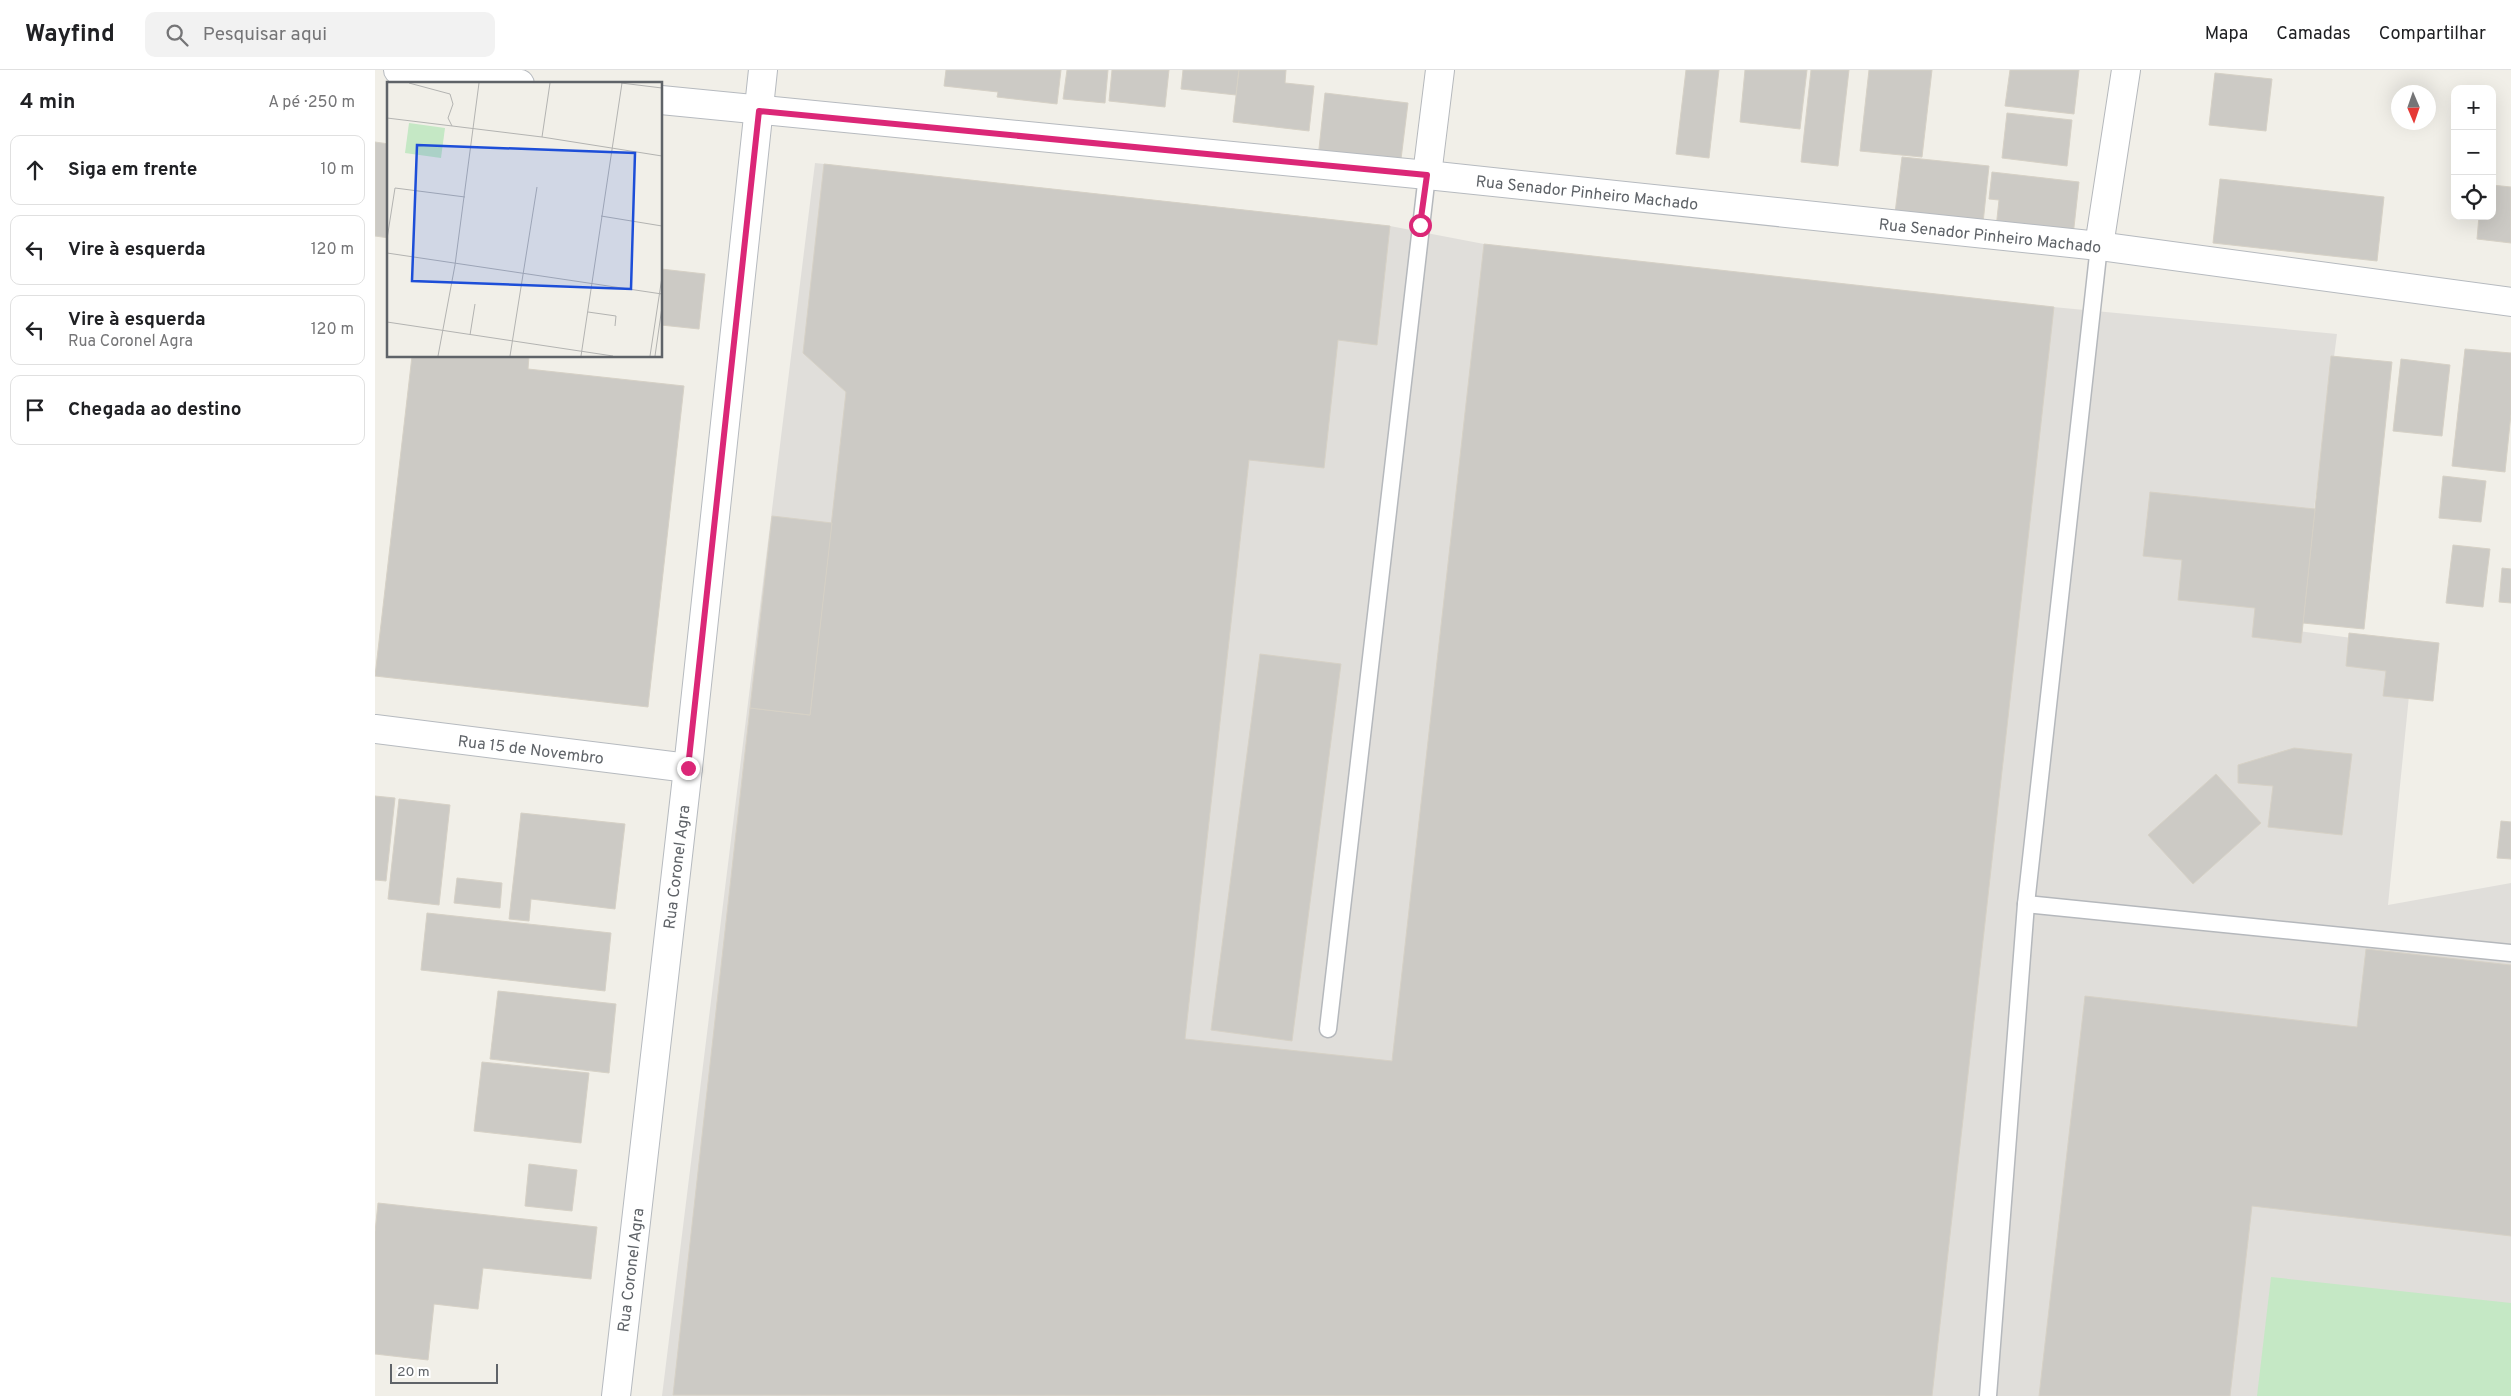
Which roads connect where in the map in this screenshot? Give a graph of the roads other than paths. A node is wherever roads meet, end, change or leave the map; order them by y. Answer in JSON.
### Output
{"nodes":[{"id":1,"x":398,"y":70,"type":"edge"},
{"id":2,"x":763,"y":70,"type":"edge"},
{"id":3,"x":1440,"y":70,"type":"edge"},
{"id":4,"x":2126,"y":70,"type":"edge"},
{"id":5,"x":503,"y":82,"type":"edge"},
{"id":6,"x":663,"y":100,"type":"edge"},
{"id":7,"x":759,"y":111,"type":"junction"},
{"id":8,"x":1427,"y":175,"type":"junction"},
{"id":9,"x":2099,"y":246,"type":"junction"},
{"id":10,"x":2511,"y":302,"type":"edge"},
{"id":11,"x":375,"y":729,"type":"edge"},
{"id":12,"x":688,"y":768,"type":"junction"},
{"id":13,"x":2027,"y":904,"type":"junction"},
{"id":14,"x":2511,"y":952,"type":"edge"},
{"id":15,"x":1328,"y":1029,"type":"dead end"},
{"id":16,"x":616,"y":1396,"type":"edge"},
{"id":17,"x":1988,"y":1396,"type":"edge"}],
"edges":[{"from":1,"to":5,"type":"street"},
{"from":2,"to":7,"type":"street","name":"Rua Coronel Agra"},
{"from":3,"to":8,"type":"street"},
{"from":4,"to":9,"type":"street"},
{"from":6,"to":7,"type":"street","name":"Rua Senador Pinheiro Machado"},
{"from":7,"to":8,"type":"street","name":"Rua Senador Pinheiro Machado"},
{"from":7,"to":12,"type":"street","name":"Rua Coronel Agra"},
{"from":8,"to":9,"type":"street","name":"Rua Senador Pinheiro Machado"},
{"from":8,"to":15,"type":"lane"},
{"from":9,"to":10,"type":"street","name":"Rua Senador Pinheiro Machado"},
{"from":9,"to":13,"type":"lane"},
{"from":11,"to":12,"type":"street","name":"Rua 15 de Novembro"},
{"from":12,"to":16,"type":"street","name":"Rua Coronel Agra"},
{"from":13,"to":14,"type":"lane"},
{"from":13,"to":17,"type":"lane"}]}
